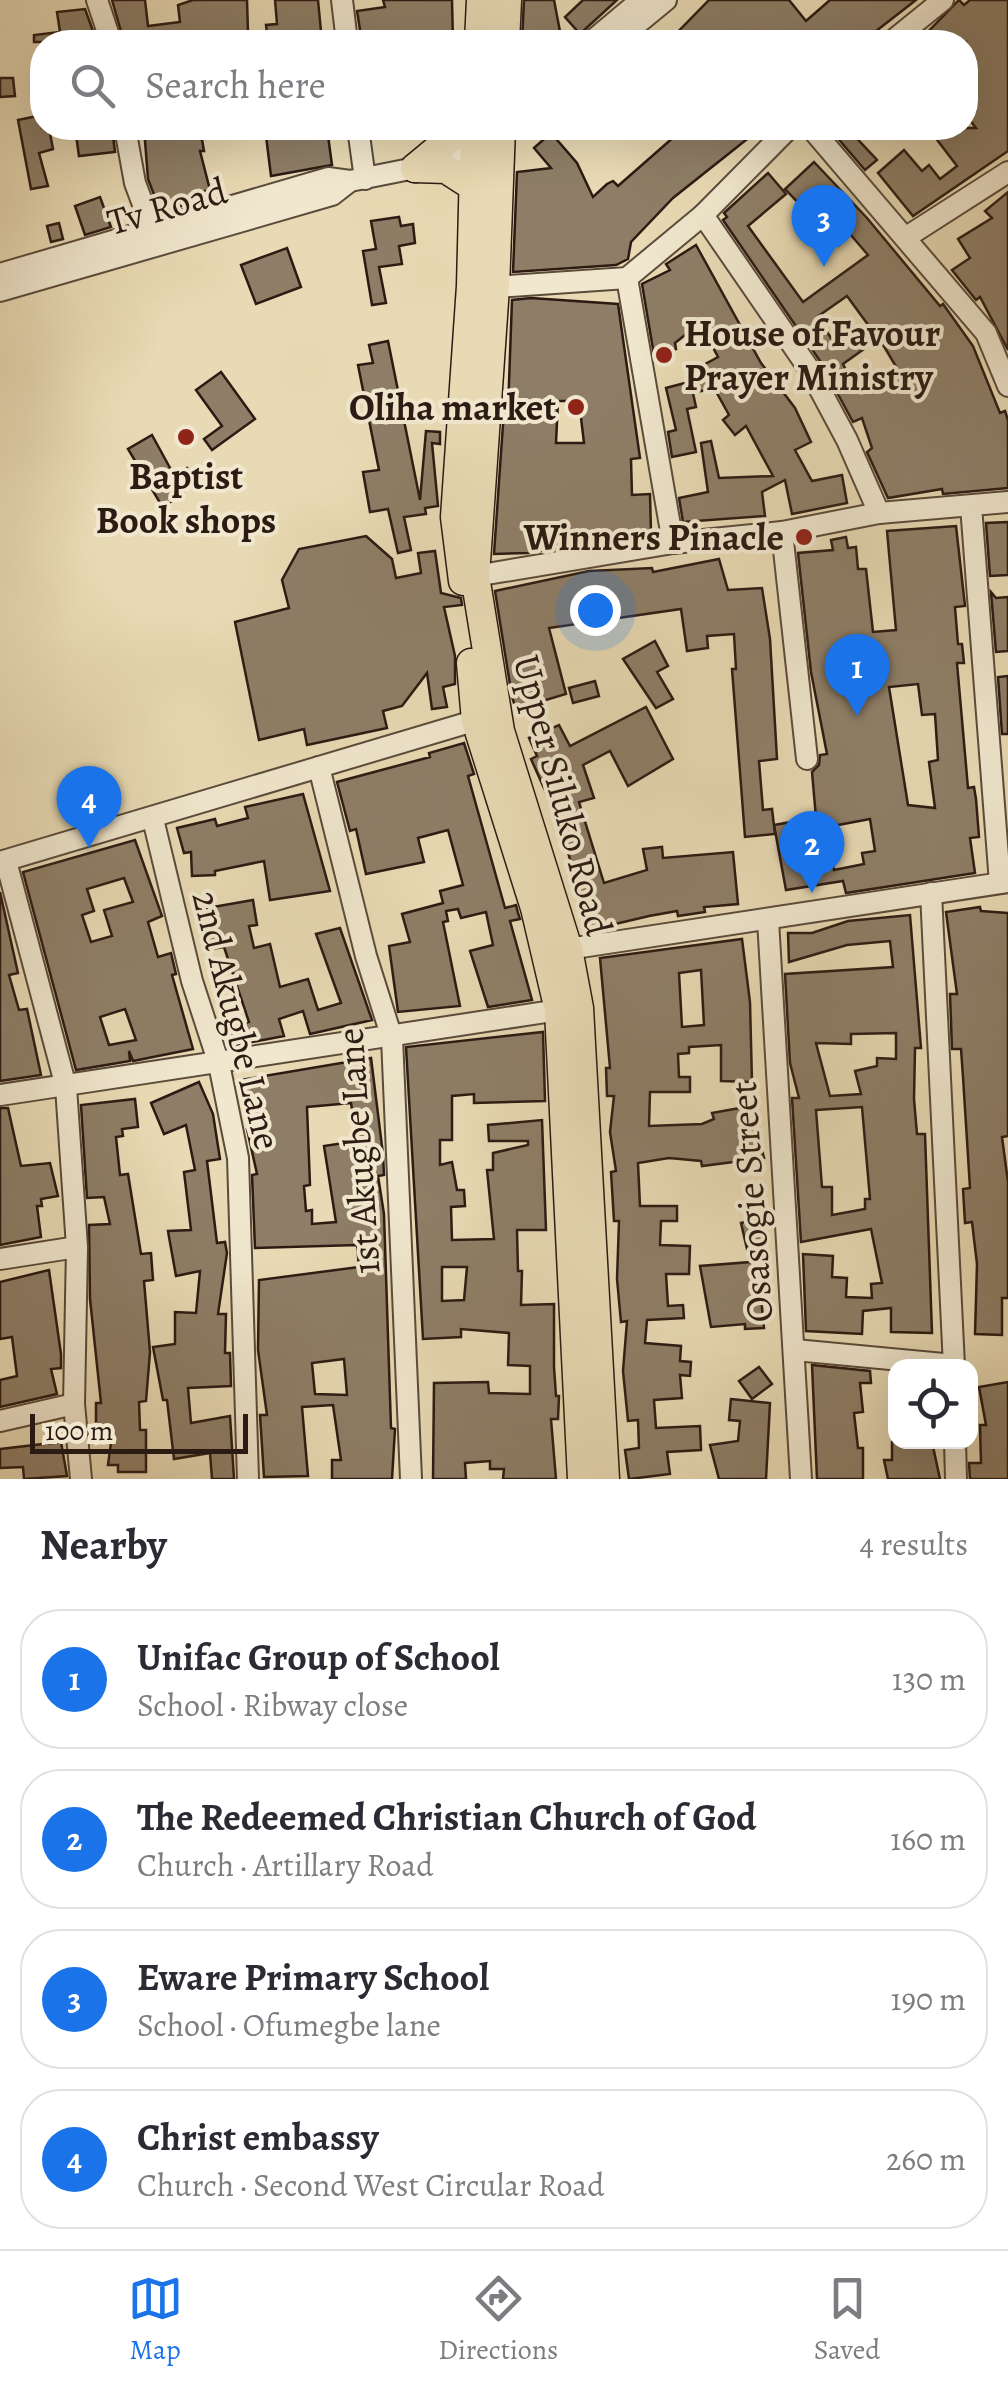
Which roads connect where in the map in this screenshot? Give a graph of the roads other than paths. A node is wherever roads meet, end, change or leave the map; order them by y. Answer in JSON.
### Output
{"nodes":[{"id":1,"x":98,"y":0,"type":"edge"},
{"id":2,"x":342,"y":0,"type":"edge"},
{"id":3,"x":481,"y":0,"type":"edge"},
{"id":4,"x":507,"y":0,"type":"edge"},
{"id":5,"x":642,"y":0,"type":"edge"},
{"id":6,"x":666,"y":0,"type":"edge"},
{"id":7,"x":943,"y":0,"type":"edge"},
{"id":8,"x":107,"y":30,"type":"edge"},
{"id":9,"x":346,"y":30,"type":"edge"},
{"id":10,"x":480,"y":30,"type":"edge"},
{"id":11,"x":506,"y":30,"type":"edge"},
{"id":12,"x":606,"y":30,"type":"edge"},
{"id":13,"x":630,"y":30,"type":"edge"},
{"id":14,"x":905,"y":30,"type":"edge"},
{"id":15,"x":127,"y":140,"type":"edge"},
{"id":16,"x":358,"y":140,"type":"edge"},
{"id":17,"x":470,"y":140,"type":"edge"},
{"id":18,"x":484,"y":140,"type":"edge"},
{"id":19,"x":487,"y":140,"type":"edge"},
{"id":20,"x":777,"y":140,"type":"edge"},
{"id":21,"x":822,"y":140,"type":"edge"},
{"id":22,"x":414,"y":168,"type":"junction"},
{"id":23,"x":1008,"y":172,"type":"edge"},
{"id":24,"x":357,"y":180,"type":"junction"},
{"id":25,"x":474,"y":187,"type":"junction"},
{"id":26,"x":703,"y":214,"type":"junction"},
{"id":27,"x":153,"y":231,"type":"junction"},
{"id":28,"x":908,"y":236,"type":"junction"},
{"id":29,"x":0,"y":274,"type":"edge"},
{"id":30,"x":626,"y":278,"type":"junction"},
{"id":31,"x":496,"y":287,"type":"junction"},
{"id":32,"x":0,"y":291,"type":"edge"},
{"id":33,"x":1008,"y":386,"type":"edge"},
{"id":34,"x":1008,"y":502,"type":"edge"},
{"id":35,"x":971,"y":506,"type":"junction"},
{"id":36,"x":879,"y":513,"type":"junction"},
{"id":37,"x":782,"y":532,"type":"junction"},
{"id":38,"x":673,"y":543,"type":"junction"},
{"id":39,"x":476,"y":576,"type":"junction"},
{"id":40,"x":486,"y":717,"type":"junction"},
{"id":41,"x":807,"y":758,"type":"dead end"},
{"id":42,"x":318,"y":767,"type":"junction"},
{"id":43,"x":153,"y":819,"type":"junction"},
{"id":44,"x":3,"y":862,"type":"edge"},
{"id":45,"x":1004,"y":883,"type":"edge"},
{"id":46,"x":931,"y":893,"type":"junction"},
{"id":47,"x":768,"y":920,"type":"junction"},
{"id":48,"x":568,"y":948,"type":"junction"},
{"id":49,"x":559,"y":1010,"type":"junction"},
{"id":50,"x":392,"y":1038,"type":"junction"},
{"id":51,"x":219,"y":1064,"type":"junction"},
{"id":52,"x":66,"y":1087,"type":"junction"},
{"id":53,"x":0,"y":1096,"type":"edge"},
{"id":54,"x":77,"y":1247,"type":"junction"},
{"id":55,"x":0,"y":1259,"type":"edge"},
{"id":56,"x":795,"y":1350,"type":"junction"},
{"id":57,"x":888,"y":1359,"type":"edge"},
{"id":58,"x":954,"y":1359,"type":"edge"},
{"id":59,"x":74,"y":1404,"type":"junction"},
{"id":60,"x":0,"y":1421,"type":"edge"},
{"id":61,"x":955,"y":1449,"type":"edge"},
{"id":62,"x":80,"y":1479,"type":"edge"},
{"id":63,"x":248,"y":1479,"type":"edge"},
{"id":64,"x":411,"y":1479,"type":"edge"},
{"id":65,"x":582,"y":1479,"type":"edge"},
{"id":66,"x":605,"y":1479,"type":"edge"},
{"id":67,"x":801,"y":1479,"type":"edge"},
{"id":68,"x":956,"y":1479,"type":"edge"}],
"edges":[{"from":1,"to":8,"type":"street"},
{"from":2,"to":9,"type":"street"},
{"from":3,"to":10,"type":"main road"},
{"from":4,"to":11,"type":"main road"},
{"from":5,"to":12,"type":"street"},
{"from":6,"to":13,"type":"street"},
{"from":7,"to":14,"type":"street"},
{"from":15,"to":27,"type":"street"},
{"from":16,"to":24,"type":"street"},
{"from":17,"to":22,"type":"main road"},
{"from":18,"to":25,"type":"main road","name":"Upper Siluko Road"},
{"from":19,"to":31,"type":"main road","name":"Upper Siluko Road"},
{"from":20,"to":26,"type":"street"},
{"from":21,"to":28,"type":"street"},
{"from":22,"to":24,"type":"street","name":"Tv Road"},
{"from":22,"to":25,"type":"main road"},
{"from":23,"to":28,"type":"street"},
{"from":24,"to":27,"type":"street","name":"Tv Road"},
{"from":24,"to":32,"type":"street","name":"Tv Road"},
{"from":25,"to":40,"type":"main road","name":"Upper Siluko Road"},
{"from":26,"to":30,"type":"street"},
{"from":26,"to":36,"type":"street"},
{"from":27,"to":29,"type":"street","name":"Tv Road"},
{"from":28,"to":33,"type":"street"},
{"from":30,"to":31,"type":"street"},
{"from":30,"to":38,"type":"street"},
{"from":31,"to":39,"type":"main road","name":"Upper Siluko Road"},
{"from":34,"to":35,"type":"street"},
{"from":35,"to":36,"type":"street"},
{"from":35,"to":45,"type":"street"},
{"from":36,"to":37,"type":"street"},
{"from":37,"to":38,"type":"street"},
{"from":37,"to":41,"type":"street"},
{"from":38,"to":39,"type":"street"},
{"from":39,"to":40,"type":"main road","name":"Upper Siluko Road"},
{"from":40,"to":42,"type":"street"},
{"from":40,"to":48,"type":"main road","name":"Upper Siluko Road"},
{"from":40,"to":49,"type":"main road","name":"Upper Siluko Road"},
{"from":42,"to":43,"type":"street"},
{"from":42,"to":50,"type":"street","name":"1st Akugbe Lane"},
{"from":43,"to":44,"type":"street"},
{"from":43,"to":51,"type":"street","name":"2nd Akugbe Lane"},
{"from":44,"to":52,"type":"street"},
{"from":45,"to":46,"type":"street"},
{"from":46,"to":47,"type":"street"},
{"from":46,"to":58,"type":"street"},
{"from":47,"to":48,"type":"street"},
{"from":47,"to":56,"type":"street","name":"Osasogie Street"},
{"from":48,"to":66,"type":"main road","name":"Upper Siluko Road"},
{"from":49,"to":50,"type":"street"},
{"from":49,"to":65,"type":"main road","name":"Upper Siluko Road"},
{"from":50,"to":51,"type":"street"},
{"from":50,"to":64,"type":"street","name":"1st Akugbe Lane"},
{"from":51,"to":52,"type":"street"},
{"from":51,"to":63,"type":"street","name":"2nd Akugbe Lane"},
{"from":52,"to":53,"type":"street"},
{"from":52,"to":54,"type":"street"},
{"from":54,"to":55,"type":"street"},
{"from":54,"to":59,"type":"street"},
{"from":56,"to":57,"type":"street"},
{"from":56,"to":67,"type":"street","name":"Osasogie Street"},
{"from":59,"to":60,"type":"street"},
{"from":59,"to":62,"type":"street"},
{"from":61,"to":68,"type":"street"}]}
